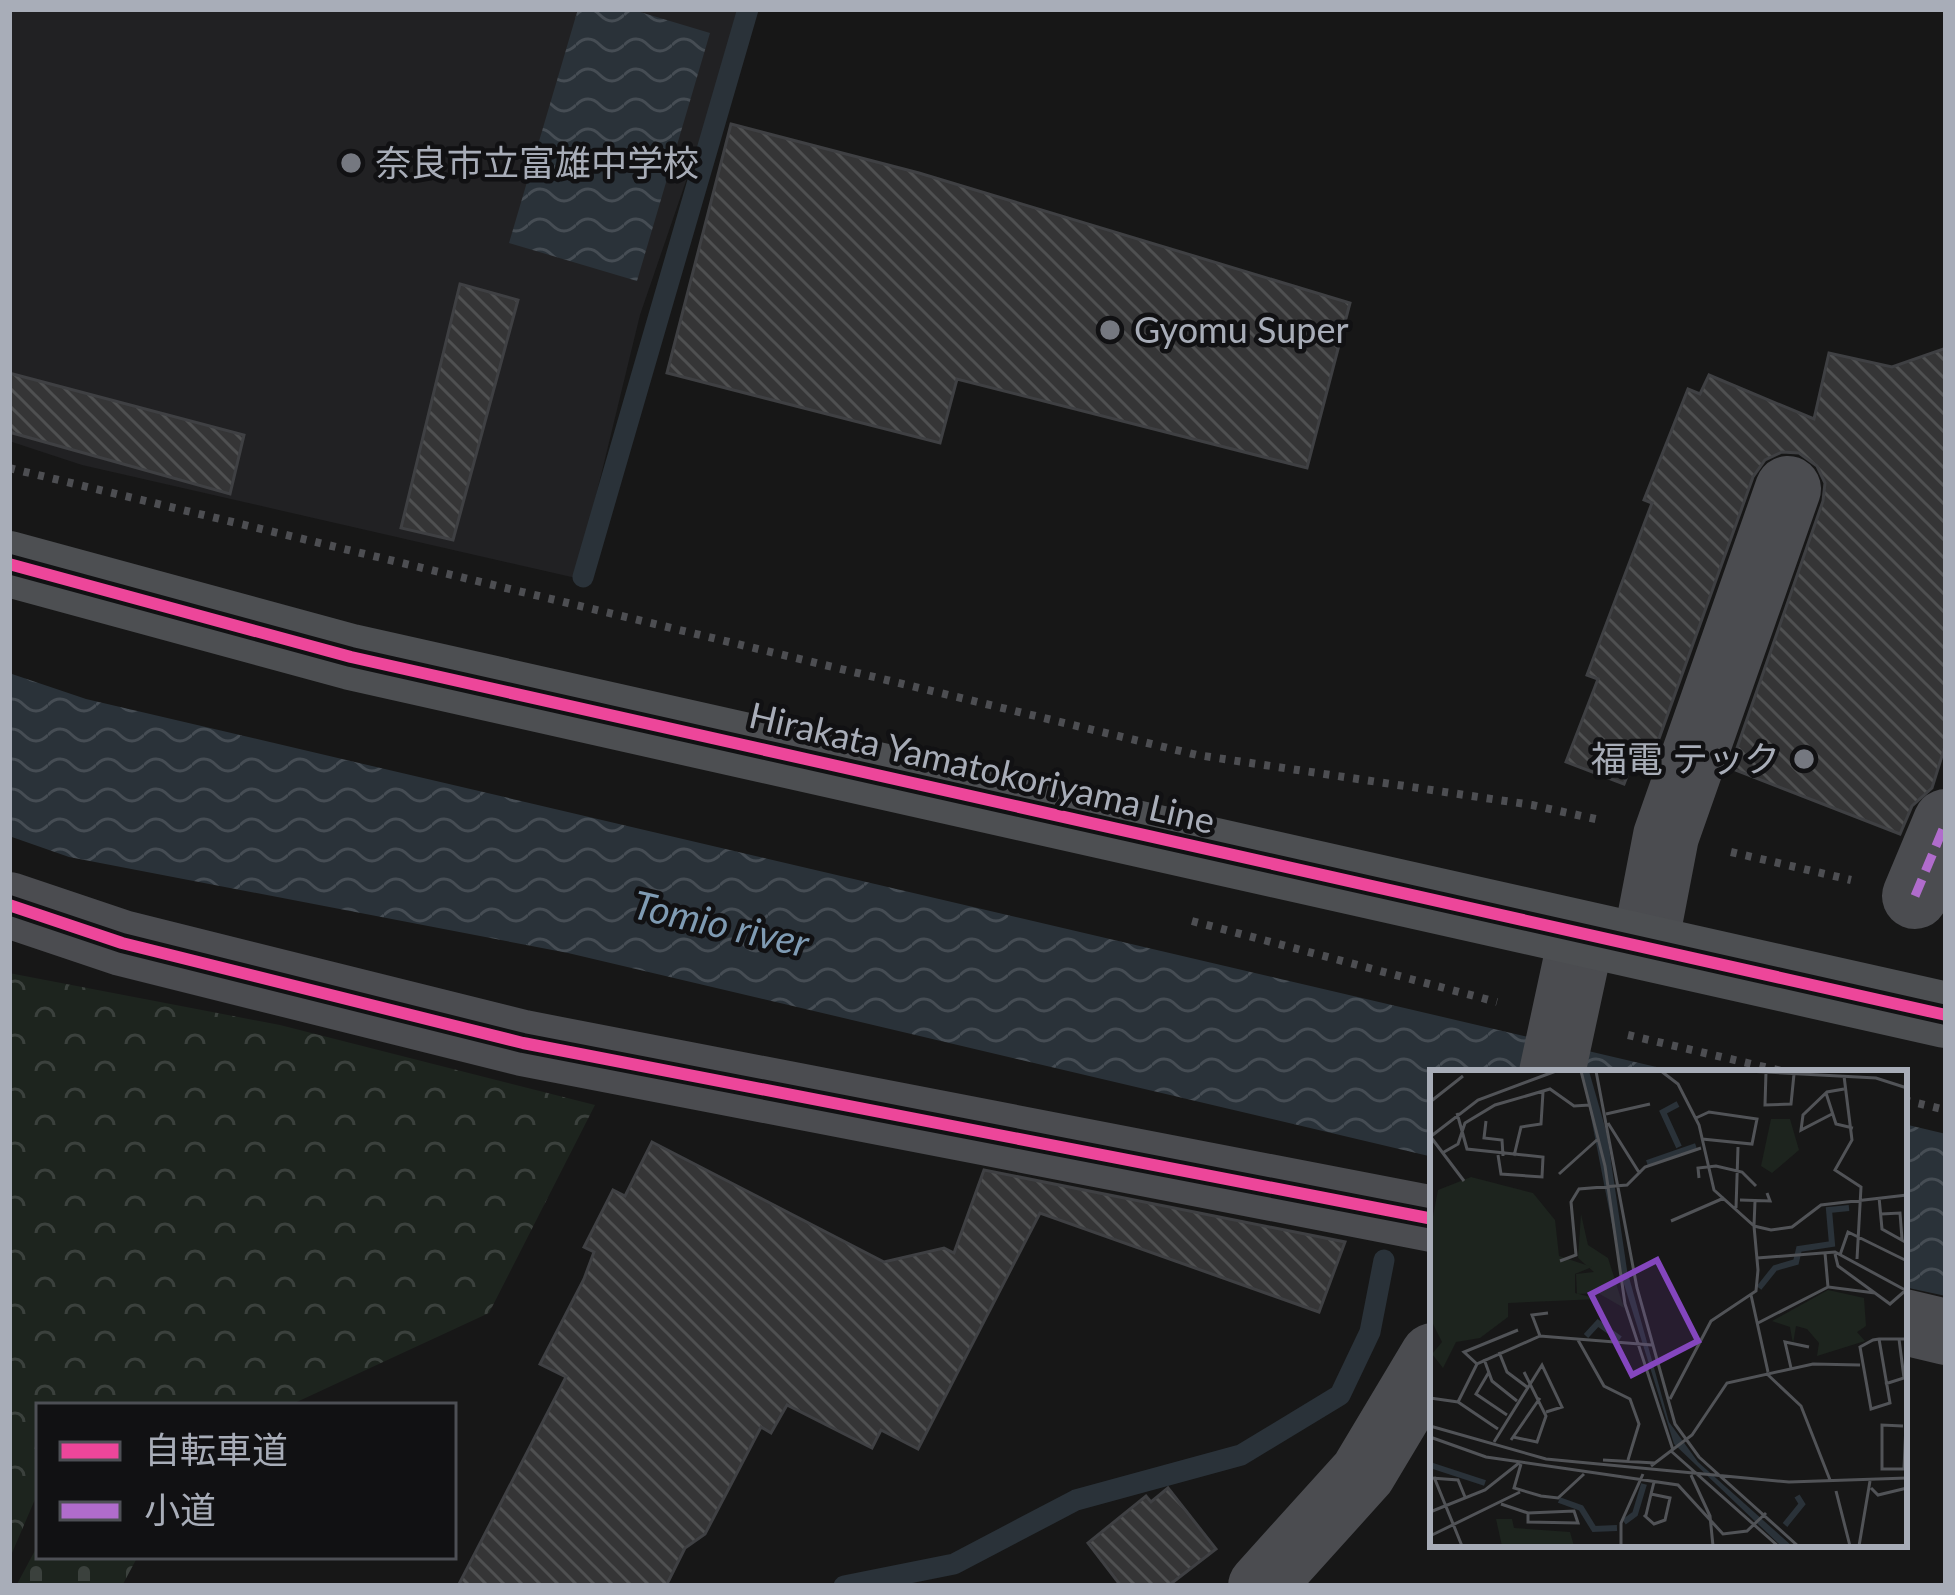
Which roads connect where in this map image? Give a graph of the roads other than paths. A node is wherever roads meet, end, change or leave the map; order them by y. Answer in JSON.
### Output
{"nodes":[{"id":1,"x":1788,"y":489,"type":"dead end"},
{"id":2,"x":9,"y":564,"type":"edge"},
{"id":3,"x":1946,"y":822,"type":"edge"},
{"id":4,"x":1916,"y":896,"type":"road end"},
{"id":5,"x":9,"y":905,"type":"edge"},
{"id":6,"x":1582,"y":934,"type":"junction"},
{"id":7,"x":1645,"y":945,"type":"junction"},
{"id":8,"x":1946,"y":1015,"type":"edge"},
{"id":9,"x":1559,"y":1047,"type":"edge"},
{"id":10,"x":1430,"y":1218,"type":"edge"},
{"id":11,"x":1907,"y":1323,"type":"edge"},
{"id":12,"x":1946,"y":1332,"type":"edge"},
{"id":13,"x":1430,"y":1361,"type":"edge"},
{"id":14,"x":1261,"y":1586,"type":"edge"}],
"edges":[{"from":1,"to":7,"type":"street"},
{"from":2,"to":6,"type":"main road","name":"Hirakata Yamatokoriyama Line"},
{"from":3,"to":4,"type":"street"},
{"from":5,"to":10,"type":"street"},
{"from":6,"to":7,"type":"main road","name":"Hirakata Yamatokoriyama Line"},
{"from":6,"to":9,"type":"street"},
{"from":7,"to":8,"type":"main road","name":"Hirakata Yamatokoriyama Line"},
{"from":11,"to":12,"type":"street"},
{"from":13,"to":14,"type":"street"}]}
